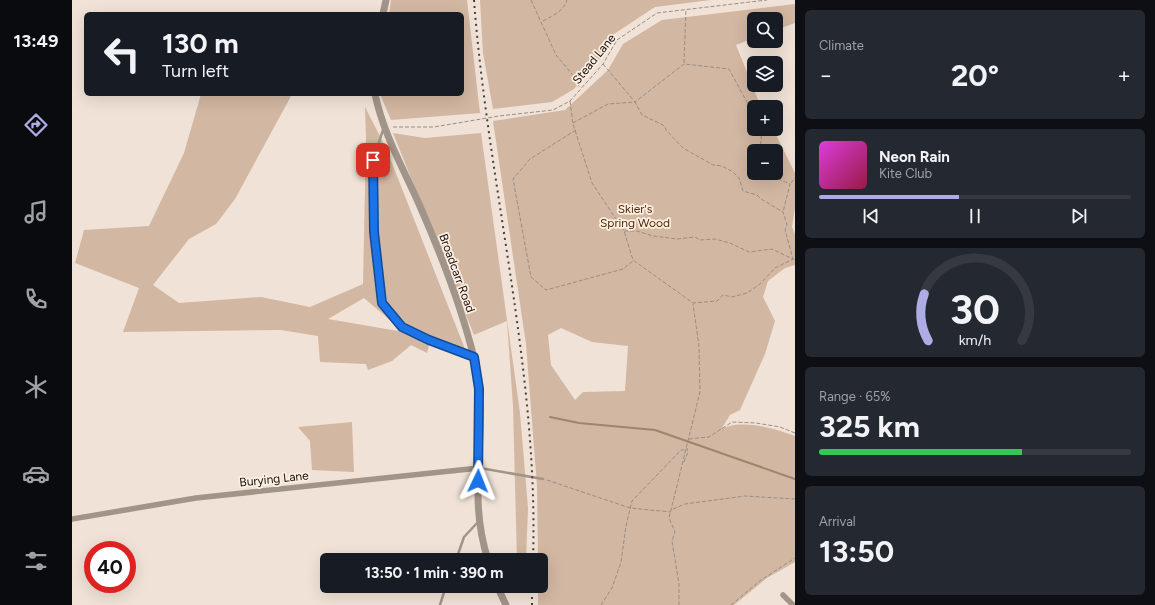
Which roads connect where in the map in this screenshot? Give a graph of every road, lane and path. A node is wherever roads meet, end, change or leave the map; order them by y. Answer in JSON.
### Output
{"nodes":[{"id":1,"x":386,"y":0,"type":"edge"},
{"id":2,"x":531,"y":0,"type":"edge"},
{"id":3,"x":567,"y":0,"type":"edge"},
{"id":4,"x":767,"y":0,"type":"edge"},
{"id":5,"x":686,"y":9,"type":"junction"},
{"id":6,"x":383,"y":12,"type":"edge"},
{"id":7,"x":542,"y":22,"type":"junction"},
{"id":8,"x":603,"y":64,"type":"junction"},
{"id":9,"x":684,"y":64,"type":"junction"},
{"id":10,"x":580,"y":89,"type":"junction"},
{"id":11,"x":376,"y":96,"type":"edge"},
{"id":12,"x":570,"y":101,"type":"junction"},
{"id":13,"x":635,"y":102,"type":"junction"},
{"id":14,"x":747,"y":102,"type":"edge"},
{"id":15,"x":573,"y":124,"type":"junction"},
{"id":16,"x":384,"y":128,"type":"junction"},
{"id":17,"x":576,"y":130,"type":"junction"},
{"id":18,"x":795,"y":178,"type":"edge"},
{"id":19,"x":781,"y":180,"type":"edge"},
{"id":20,"x":790,"y":184,"type":"junction"},
{"id":21,"x":783,"y":212,"type":"junction"},
{"id":22,"x":624,"y":231,"type":"junction"},
{"id":23,"x":793,"y":259,"type":"junction"},
{"id":24,"x":633,"y":260,"type":"junction"},
{"id":25,"x":795,"y":260,"type":"edge"},
{"id":26,"x":693,"y":304,"type":"junction"},
{"id":27,"x":474,"y":357,"type":"junction"},
{"id":28,"x":795,"y":433,"type":"edge"},
{"id":29,"x":689,"y":439,"type":"junction"},
{"id":30,"x":686,"y":448,"type":"junction"},
{"id":31,"x":686,"y":450,"type":"junction"},
{"id":32,"x":683,"y":464,"type":"junction"},
{"id":33,"x":479,"y":468,"type":"junction"},
{"id":34,"x":543,"y":479,"type":"joint"},
{"id":35,"x":795,"y":499,"type":"edge"},
{"id":36,"x":630,"y":508,"type":"junction"},
{"id":37,"x":672,"y":509,"type":"junction"},
{"id":38,"x":671,"y":512,"type":"junction"},
{"id":39,"x":72,"y":519,"type":"edge"},
{"id":40,"x":480,"y":521,"type":"junction"},
{"id":41,"x":458,"y":553,"type":"edge"},
{"id":42,"x":486,"y":553,"type":"edge"},
{"id":43,"x":795,"y":558,"type":"edge"},
{"id":44,"x":444,"y":593,"type":"edge"},
{"id":45,"x":500,"y":593,"type":"edge"},
{"id":46,"x":783,"y":595,"type":"dead end"},
{"id":47,"x":440,"y":605,"type":"edge"},
{"id":48,"x":506,"y":605,"type":"edge"},
{"id":49,"x":602,"y":605,"type":"edge"},
{"id":50,"x":679,"y":605,"type":"edge"},
{"id":51,"x":731,"y":605,"type":"edge"},
{"id":52,"x":793,"y":605,"type":"edge"}],
"edges":[{"from":1,"to":6,"type":"street"},
{"from":2,"to":7,"type":"path"},
{"from":3,"to":7,"type":"path"},
{"from":4,"to":5,"type":"path","name":"Stead Lane"},
{"from":5,"to":8,"type":"path","name":"Stead Lane"},
{"from":5,"to":9,"type":"path"},
{"from":7,"to":10,"type":"path"},
{"from":8,"to":10,"type":"path","name":"Stead Lane"},
{"from":8,"to":13,"type":"path"},
{"from":9,"to":13,"type":"path"},
{"from":9,"to":14,"type":"path"},
{"from":10,"to":12,"type":"path","name":"Stead Lane"},
{"from":11,"to":16,"type":"street","name":"Broadcarr Road"},
{"from":12,"to":15,"type":"path"},
{"from":12,"to":16,"type":"path","name":"Stead Lane"},
{"from":13,"to":15,"type":"path"},
{"from":13,"to":21,"type":"path"},
{"from":15,"to":17,"type":"path"},
{"from":16,"to":27,"type":"street","name":"Broadcarr Road"},
{"from":16,"to":27,"type":"lane"},
{"from":17,"to":22,"type":"path"},
{"from":17,"to":24,"type":"path"},
{"from":18,"to":20,"type":"path"},
{"from":19,"to":20,"type":"path"},
{"from":20,"to":21,"type":"path"},
{"from":21,"to":23,"type":"path"},
{"from":22,"to":23,"type":"path"},
{"from":22,"to":24,"type":"path"},
{"from":23,"to":25,"type":"path"},
{"from":23,"to":26,"type":"path"},
{"from":24,"to":26,"type":"path"},
{"from":26,"to":29,"type":"path"},
{"from":27,"to":33,"type":"street","name":"Broadcarr Road"},
{"from":28,"to":29,"type":"path"},
{"from":29,"to":30,"type":"path"},
{"from":30,"to":31,"type":"path"},
{"from":30,"to":32,"type":"path"},
{"from":31,"to":32,"type":"path"},
{"from":31,"to":36,"type":"path"},
{"from":32,"to":37,"type":"path"},
{"from":33,"to":34,"type":"lane"},
{"from":33,"to":39,"type":"street","name":"Burying Lane"},
{"from":33,"to":40,"type":"street","name":"Broadcarr Road"},
{"from":34,"to":36,"type":"path"},
{"from":35,"to":37,"type":"path"},
{"from":36,"to":38,"type":"path"},
{"from":36,"to":49,"type":"path"},
{"from":37,"to":38,"type":"path"},
{"from":38,"to":50,"type":"path"},
{"from":40,"to":41,"type":"lane"},
{"from":40,"to":42,"type":"street","name":"Broadcarr Road"},
{"from":43,"to":51,"type":"path"},
{"from":44,"to":47,"type":"lane"},
{"from":45,"to":48,"type":"street"},
{"from":46,"to":52,"type":"street"}]}
